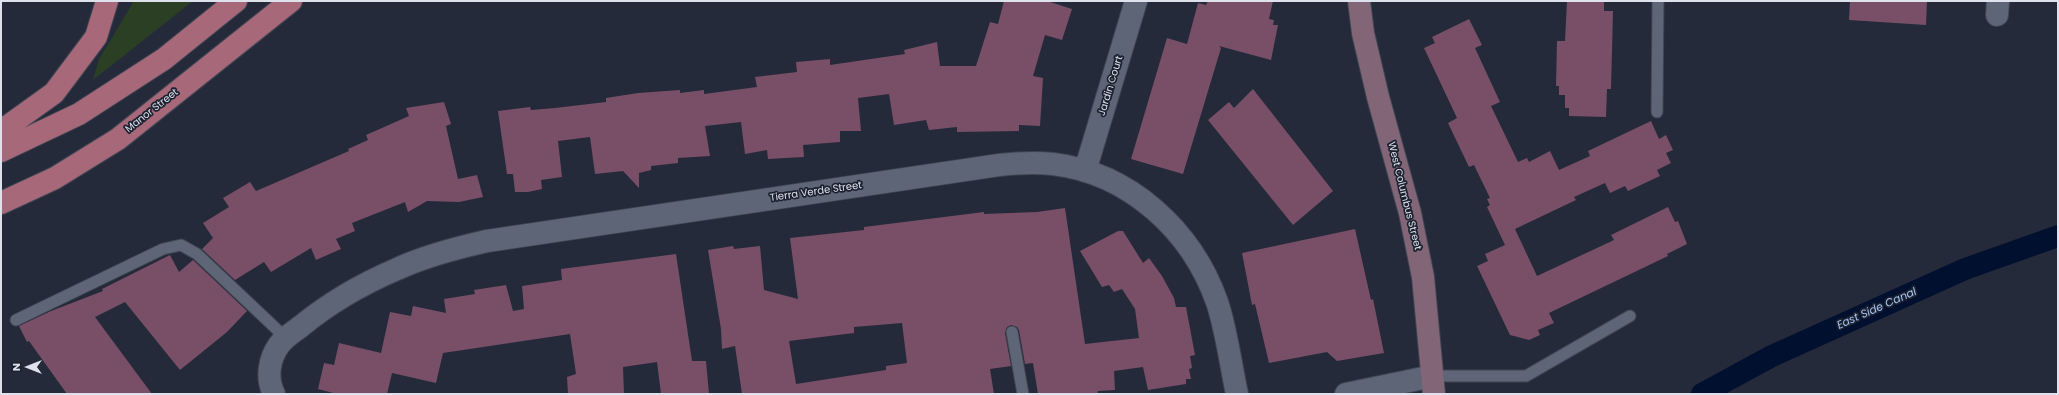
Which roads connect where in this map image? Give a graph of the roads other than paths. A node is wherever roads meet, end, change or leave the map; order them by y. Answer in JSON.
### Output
{"nodes":[{"id":1,"x":107,"y":1,"type":"edge"},
{"id":2,"x":236,"y":1,"type":"edge"},
{"id":3,"x":291,"y":1,"type":"edge"},
{"id":4,"x":1136,"y":1,"type":"edge"},
{"id":5,"x":1359,"y":1,"type":"edge"},
{"id":6,"x":1658,"y":1,"type":"edge"},
{"id":7,"x":1657,"y":112,"type":"dead end"},
{"id":8,"x":1,"y":131,"type":"edge"},
{"id":9,"x":1,"y":152,"type":"edge"},
{"id":10,"x":1085,"y":171,"type":"junction"},
{"id":11,"x":1,"y":204,"type":"edge"},
{"id":12,"x":1630,"y":316,"type":"dead end"},
{"id":13,"x":16,"y":320,"type":"dead end"},
{"id":14,"x":1012,"y":332,"type":"dead end"},
{"id":15,"x":286,"y":338,"type":"junction"},
{"id":16,"x":1434,"y":385,"type":"edge"},
{"id":17,"x":274,"y":394,"type":"edge"},
{"id":18,"x":1023,"y":394,"type":"edge"},
{"id":19,"x":1237,"y":394,"type":"edge"},
{"id":20,"x":1346,"y":394,"type":"edge"}],
"edges":[{"from":1,"to":8,"type":"main road"},
{"from":2,"to":9,"type":"main road"},
{"from":3,"to":11,"type":"main road","name":"Manor Street"},
{"from":4,"to":10,"type":"street","name":"Jardin Court"},
{"from":5,"to":16,"type":"main road","name":"West Columbus Street"},
{"from":6,"to":7,"type":"lane"},
{"from":10,"to":15,"type":"street","name":"Tierra Verde Street"},
{"from":10,"to":19,"type":"street","name":"Tierra Verde Street"},
{"from":12,"to":16,"type":"lane"},
{"from":13,"to":15,"type":"lane"},
{"from":14,"to":18,"type":"lane"},
{"from":15,"to":17,"type":"street","name":"Tierra Verde Street"},
{"from":16,"to":20,"type":"street"}]}
